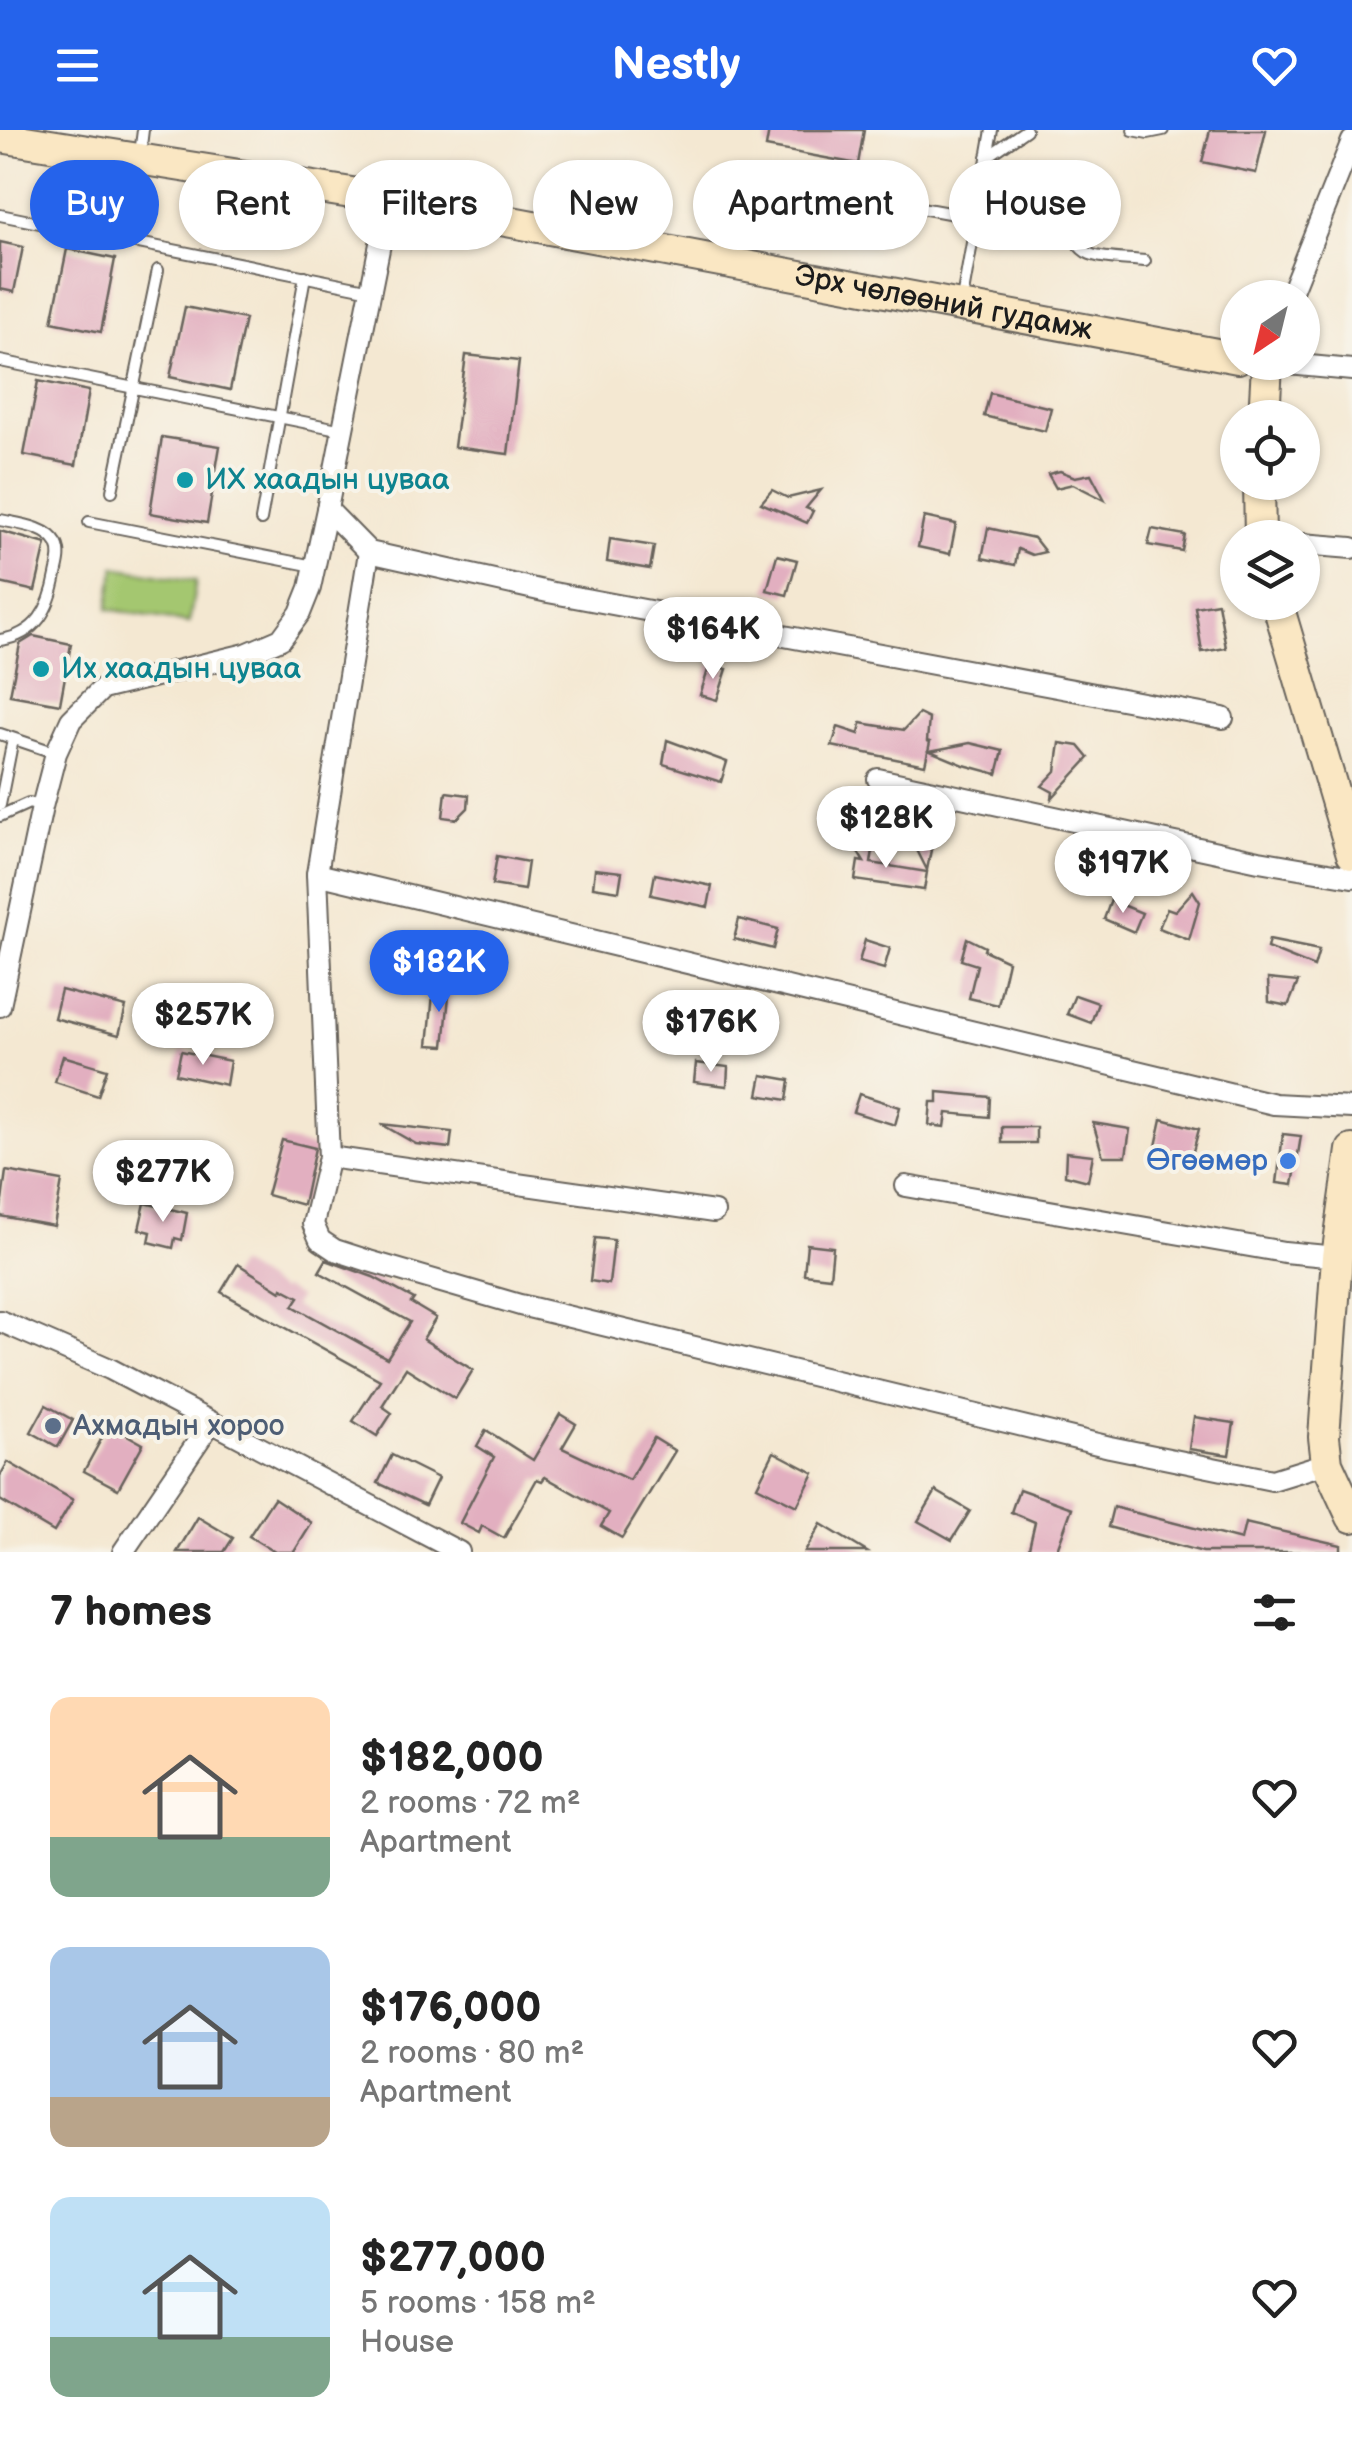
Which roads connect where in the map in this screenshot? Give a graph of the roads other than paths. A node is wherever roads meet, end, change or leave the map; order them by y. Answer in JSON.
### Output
{"nodes":[{"id":1,"x":992,"y":130,"type":"edge"},
{"id":2,"x":1026,"y":130,"type":"edge"},
{"id":3,"x":1133,"y":130,"type":"edge"},
{"id":4,"x":1163,"y":130,"type":"edge"},
{"id":5,"x":0,"y":138,"type":"edge"},
{"id":6,"x":1352,"y":140,"type":"edge"},
{"id":7,"x":141,"y":145,"type":"edge"},
{"id":8,"x":986,"y":160,"type":"edge"},
{"id":9,"x":988,"y":160,"type":"edge"},
{"id":10,"x":345,"y":190,"type":"edge"},
{"id":11,"x":0,"y":215,"type":"edge"},
{"id":12,"x":513,"y":222,"type":"edge"},
{"id":13,"x":379,"y":250,"type":"edge"},
{"id":14,"x":971,"y":250,"type":"edge"},
{"id":15,"x":1084,"y":250,"type":"edge"},
{"id":16,"x":1145,"y":261,"type":"dead end"},
{"id":17,"x":158,"y":270,"type":"dead end"},
{"id":18,"x":305,"y":276,"type":"junction"},
{"id":19,"x":1296,"y":280,"type":"edge"},
{"id":20,"x":372,"y":290,"type":"junction"},
{"id":21,"x":961,"y":306,"type":"junction"},
{"id":22,"x":1220,"y":355,"type":"edge"},
{"id":23,"x":0,"y":362,"type":"edge"},
{"id":24,"x":1320,"y":367,"type":"edge"},
{"id":25,"x":1352,"y":370,"type":"edge"},
{"id":26,"x":132,"y":389,"type":"junction"},
{"id":27,"x":280,"y":418,"type":"junction"},
{"id":28,"x":344,"y":430,"type":"junction"},
{"id":29,"x":112,"y":491,"type":"dead end"},
{"id":30,"x":327,"y":509,"type":"junction"},
{"id":31,"x":0,"y":520,"type":"edge"},
{"id":32,"x":261,"y":520,"type":"dead end"},
{"id":33,"x":89,"y":522,"type":"dead end"},
{"id":34,"x":1320,"y":545,"type":"edge"},
{"id":35,"x":1352,"y":548,"type":"edge"},
{"id":36,"x":369,"y":552,"type":"junction"},
{"id":37,"x":314,"y":566,"type":"junction"},
{"id":38,"x":1282,"y":620,"type":"edge"},
{"id":39,"x":0,"y":640,"type":"edge"},
{"id":40,"x":1223,"y":718,"type":"dead end"},
{"id":41,"x":0,"y":734,"type":"edge"},
{"id":42,"x":13,"y":738,"type":"junction"},
{"id":43,"x":56,"y":753,"type":"junction"},
{"id":44,"x":878,"y":779,"type":"dead end"},
{"id":45,"x":0,"y":806,"type":"edge"},
{"id":46,"x":42,"y":807,"type":"junction"},
{"id":47,"x":0,"y":816,"type":"edge"},
{"id":48,"x":1352,"y":854,"type":"edge"},
{"id":49,"x":317,"y":874,"type":"junction"},
{"id":50,"x":1352,"y":877,"type":"edge"},
{"id":51,"x":8,"y":937,"type":"edge"},
{"id":52,"x":0,"y":1006,"type":"edge"},
{"id":53,"x":1352,"y":1108,"type":"edge"},
{"id":54,"x":330,"y":1158,"type":"junction"},
{"id":55,"x":1351,"y":1170,"type":"edge"},
{"id":56,"x":906,"y":1186,"type":"dead end"},
{"id":57,"x":714,"y":1212,"type":"dead end"},
{"id":58,"x":1337,"y":1257,"type":"junction"},
{"id":59,"x":0,"y":1321,"type":"edge"},
{"id":60,"x":210,"y":1424,"type":"junction"},
{"id":61,"x":1326,"y":1463,"type":"junction"},
{"id":62,"x":1352,"y":1516,"type":"edge"},
{"id":63,"x":123,"y":1552,"type":"edge"},
{"id":64,"x":459,"y":1552,"type":"edge"}],
"edges":[{"from":1,"to":8,"type":"lane"},
{"from":2,"to":9,"type":"lane"},
{"from":3,"to":4,"type":"lane"},
{"from":5,"to":7,"type":"main road","name":"Эрх чөлөөний гудамж"},
{"from":6,"to":19,"type":"street"},
{"from":7,"to":10,"type":"main road","name":"Эрх чөлөөний гудамж"},
{"from":11,"to":18,"type":"lane"},
{"from":12,"to":21,"type":"main road","name":"Эрх чөлөөний гудамж"},
{"from":13,"to":20,"type":"street"},
{"from":14,"to":21,"type":"lane"},
{"from":15,"to":16,"type":"lane"},
{"from":17,"to":26,"type":"lane"},
{"from":18,"to":20,"type":"lane"},
{"from":18,"to":27,"type":"lane"},
{"from":20,"to":28,"type":"street"},
{"from":21,"to":22,"type":"main road","name":"Эрх чөлөөний гудамж"},
{"from":23,"to":26,"type":"lane"},
{"from":24,"to":25,"type":"street"},
{"from":26,"to":27,"type":"lane"},
{"from":26,"to":29,"type":"lane"},
{"from":27,"to":28,"type":"lane"},
{"from":27,"to":32,"type":"lane"},
{"from":28,"to":30,"type":"street"},
{"from":30,"to":36,"type":"street"},
{"from":30,"to":37,"type":"street"},
{"from":31,"to":39,"type":"lane"},
{"from":33,"to":37,"type":"lane"},
{"from":34,"to":35,"type":"street"},
{"from":36,"to":40,"type":"street"},
{"from":36,"to":49,"type":"street"},
{"from":37,"to":43,"type":"street"},
{"from":38,"to":48,"type":"main road"},
{"from":41,"to":42,"type":"lane"},
{"from":42,"to":43,"type":"lane"},
{"from":42,"to":45,"type":"lane"},
{"from":43,"to":46,"type":"street"},
{"from":44,"to":50,"type":"street"},
{"from":46,"to":47,"type":"lane"},
{"from":46,"to":51,"type":"street"},
{"from":49,"to":53,"type":"street"},
{"from":49,"to":54,"type":"street"},
{"from":51,"to":52,"type":"street"},
{"from":54,"to":57,"type":"street"},
{"from":54,"to":61,"type":"street"},
{"from":55,"to":58,"type":"main road"},
{"from":56,"to":58,"type":"street"},
{"from":58,"to":61,"type":"main road"},
{"from":59,"to":60,"type":"street"},
{"from":60,"to":63,"type":"street"},
{"from":60,"to":64,"type":"street"},
{"from":61,"to":62,"type":"main road"}]}
